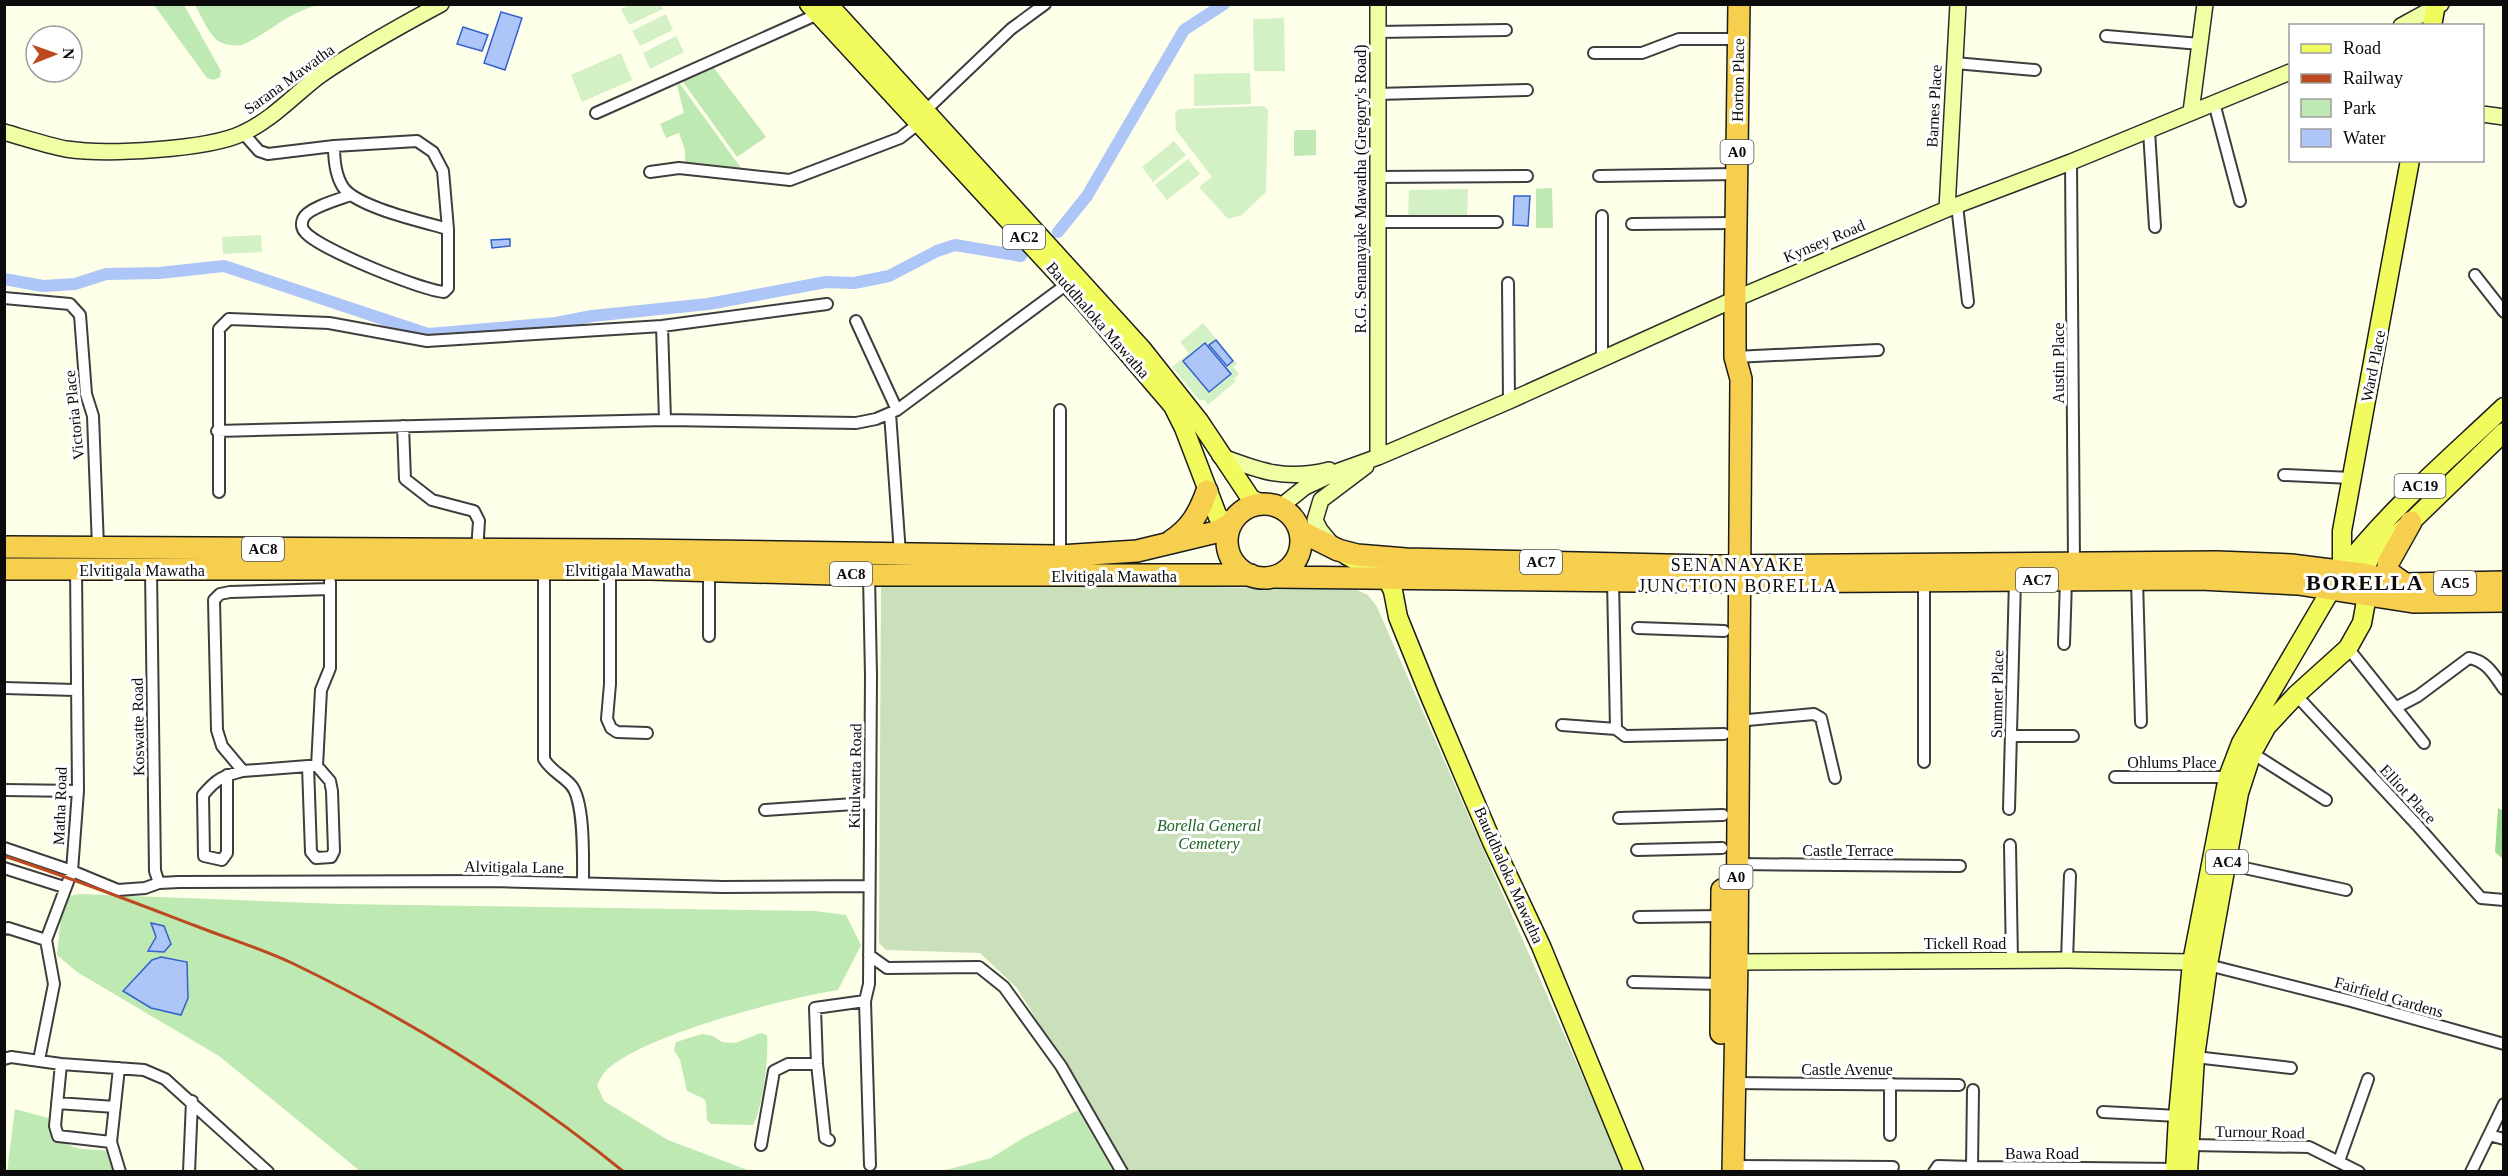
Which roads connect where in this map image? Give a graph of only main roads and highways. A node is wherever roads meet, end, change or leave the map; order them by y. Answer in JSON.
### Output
{"nodes":[{"id":1,"x":1739,"y":4,"type":"edge"},
{"id":2,"x":818,"y":8,"type":"edge"},
{"id":3,"x":922,"y":117,"type":"junction"},
{"id":4,"x":2410,"y":162,"type":"edge"},
{"id":5,"x":2504,"y":407,"type":"edge"},
{"id":6,"x":2504,"y":432,"type":"edge"},
{"id":7,"x":1207,"y":491,"type":"junction"},
{"id":8,"x":1271,"y":506,"type":"junction"},
{"id":9,"x":2411,"y":522,"type":"junction"},
{"id":10,"x":1231,"y":525,"type":"junction"},
{"id":11,"x":1300,"y":531,"type":"junction"},
{"id":12,"x":1170,"y":541,"type":"junction"},
{"id":13,"x":4,"y":547,"type":"edge"},
{"id":14,"x":1338,"y":550,"type":"junction"},
{"id":15,"x":450,"y":560,"type":"junction"},
{"id":16,"x":4,"y":569,"type":"edge"},
{"id":17,"x":2070,"y":572,"type":"junction"},
{"id":18,"x":1732,"y":573,"type":"junction"},
{"id":19,"x":1251,"y":575,"type":"junction"},
{"id":20,"x":1274,"y":577,"type":"junction"},
{"id":21,"x":1387,"y":578,"type":"junction"},
{"id":22,"x":2338,"y":580,"type":"junction"},
{"id":23,"x":2504,"y":582,"type":"edge"},
{"id":24,"x":2364,"y":584,"type":"junction"},
{"id":25,"x":2406,"y":585,"type":"junction"},
{"id":26,"x":2504,"y":601,"type":"edge"},
{"id":27,"x":1730,"y":728,"type":"junction"},
{"id":28,"x":2200,"y":963,"type":"junction"},
{"id":29,"x":1728,"y":1170,"type":"edge"},
{"id":30,"x":2182,"y":1170,"type":"edge"},
{"id":31,"x":1635,"y":1172,"type":"edge"}],
"edges":[{"from":1,"to":18,"type":"highway","name":"Horton Place","number":"A0"},
{"from":2,"to":3,"type":"main road","name":"Bauddhaloka Mawatha","number":"AC2"},
{"from":3,"to":7,"type":"main road","name":"Bauddhaloka Mawatha","number":"AC2"},
{"from":3,"to":8,"type":"main road","name":"Bauddhaloka Mawatha","number":"AC2"},
{"from":4,"to":22,"type":"main road","name":"Ward Place"},
{"from":5,"to":22,"type":"main road","number":"AC19"},
{"from":6,"to":9,"type":"main road","number":"AC19"},
{"from":7,"to":10,"type":"main road","name":"Bauddhaloka Mawatha","number":"AC2"},
{"from":7,"to":12,"type":"highway"},
{"from":8,"to":10,"type":"highway"},
{"from":8,"to":11,"type":"highway"},
{"from":9,"to":24,"type":"main road","number":"AC19"},
{"from":9,"to":25,"type":"highway"},
{"from":10,"to":12,"type":"highway","name":"Elvitigala Mawatha","number":"AC8"},
{"from":10,"to":19,"type":"highway"},
{"from":11,"to":14,"type":"highway","number":"AC7"},
{"from":11,"to":20,"type":"highway"},
{"from":12,"to":15,"type":"highway","name":"Elvitigala Mawatha","number":"AC8"},
{"from":13,"to":15,"type":"highway","name":"Elvitigala Mawatha","number":"AC8"},
{"from":14,"to":18,"type":"highway","number":"AC7"},
{"from":14,"to":21,"type":"main road"},
{"from":15,"to":16,"type":"highway","name":"Elvitigala Mawatha","number":"AC8"},
{"from":15,"to":19,"type":"highway","name":"Elvitigala Mawatha","number":"AC8"},
{"from":17,"to":18,"type":"highway","number":"AC7"},
{"from":17,"to":18,"type":"highway","number":"AC7"},
{"from":17,"to":22,"type":"highway","number":"AC7"},
{"from":17,"to":22,"type":"highway","number":"AC7"},
{"from":18,"to":21,"type":"highway","number":"AC7"},
{"from":18,"to":27,"type":"highway","number":"A0"},
{"from":18,"to":27,"type":"highway","number":"A0"},
{"from":19,"to":20,"type":"highway"},
{"from":20,"to":21,"type":"highway","number":"AC7"},
{"from":21,"to":31,"type":"main road","name":"Bauddhaloka Mawatha"},
{"from":22,"to":24,"type":"highway"},
{"from":22,"to":28,"type":"main road","number":"AC4"},
{"from":23,"to":25,"type":"highway","number":"AC5"},
{"from":24,"to":25,"type":"highway","number":"AC5"},
{"from":24,"to":26,"type":"highway","number":"AC5"},
{"from":24,"to":28,"type":"main road","number":"AC4"},
{"from":27,"to":29,"type":"highway","number":"A0"},
{"from":27,"to":29,"type":"highway","number":"A0"},
{"from":28,"to":30,"type":"main road","number":"AC4"},
{"from":28,"to":30,"type":"main road","number":"AC4"}]}
